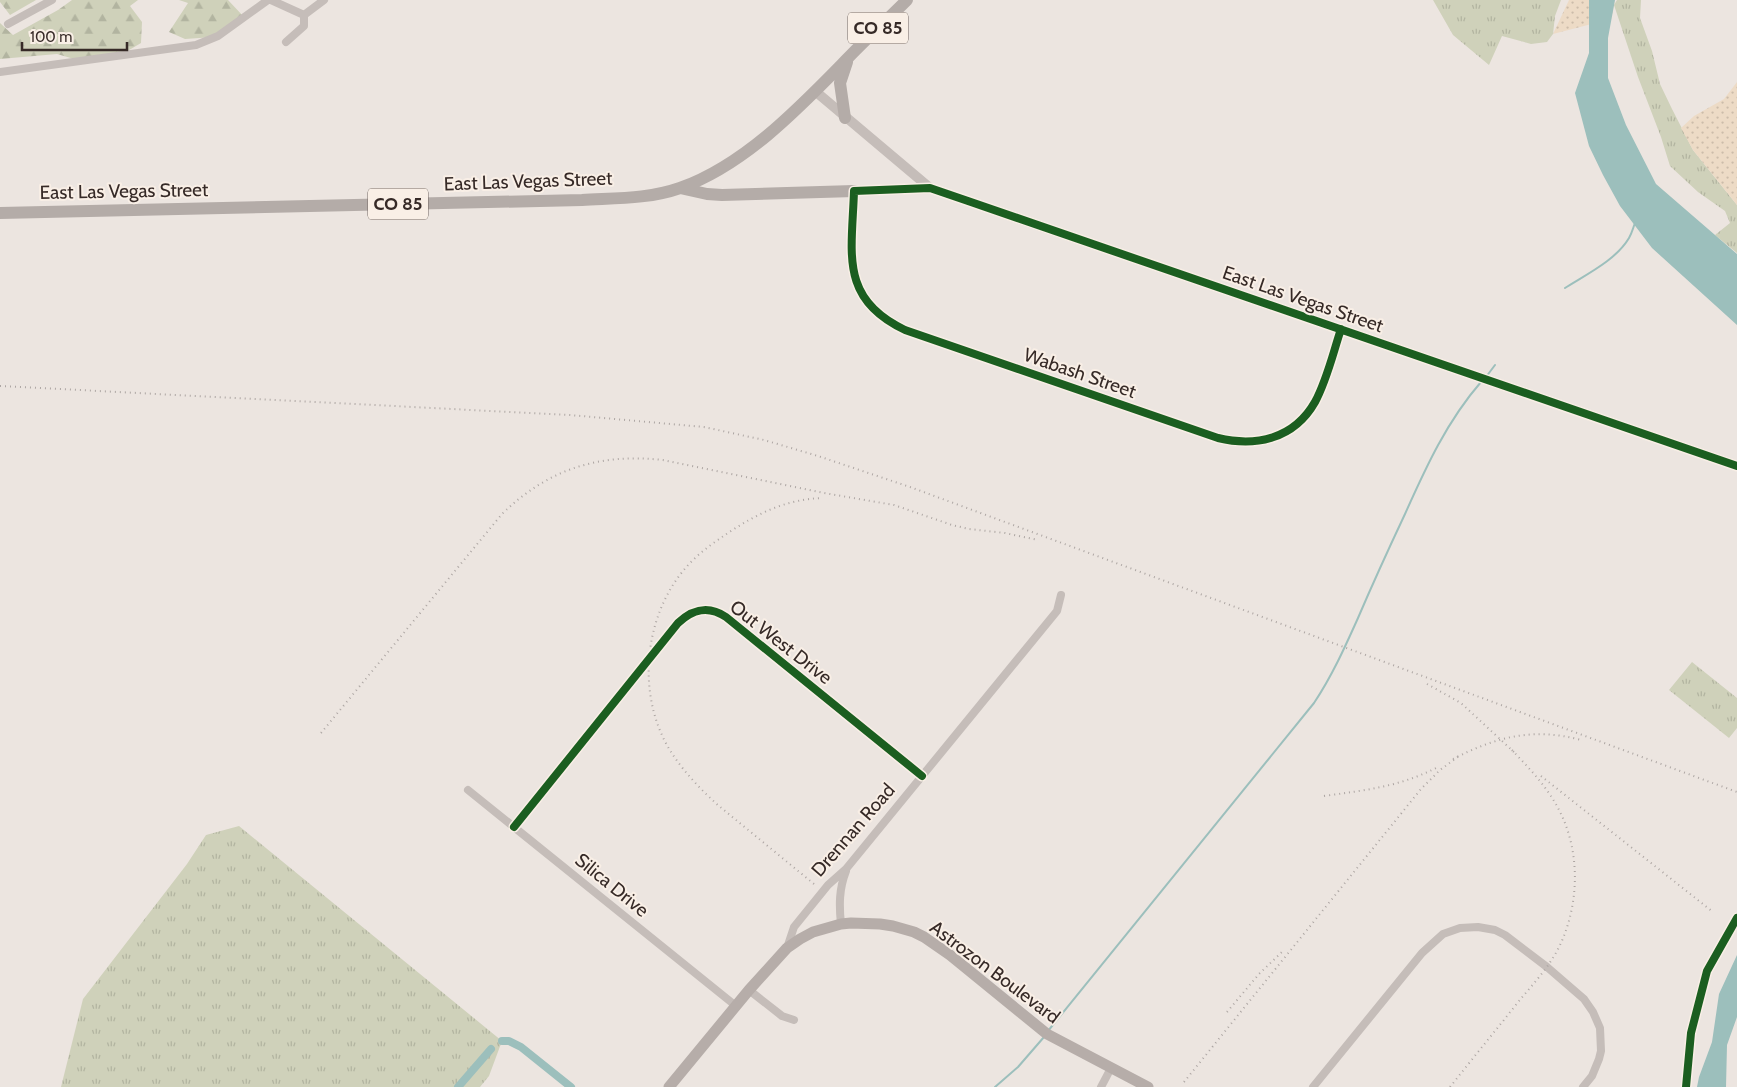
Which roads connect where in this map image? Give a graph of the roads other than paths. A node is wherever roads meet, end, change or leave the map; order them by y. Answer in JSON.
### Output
{"nodes":[{"id":1,"x":52,"y":0,"type":"edge"},
{"id":2,"x":270,"y":0,"type":"edge"},
{"id":3,"x":324,"y":0,"type":"edge"},
{"id":4,"x":907,"y":0,"type":"edge"},
{"id":5,"x":304,"y":15,"type":"junction"},
{"id":6,"x":8,"y":24,"type":"dead end"},
{"id":7,"x":286,"y":42,"type":"dead end"},
{"id":8,"x":849,"y":57,"type":"junction"},
{"id":9,"x":0,"y":72,"type":"edge"},
{"id":10,"x":815,"y":92,"type":"junction"},
{"id":11,"x":845,"y":118,"type":"junction"},
{"id":12,"x":680,"y":188,"type":"junction"},
{"id":13,"x":930,"y":188,"type":"junction"},
{"id":14,"x":854,"y":191,"type":"junction"},
{"id":15,"x":0,"y":213,"type":"edge"},
{"id":16,"x":1341,"y":329,"type":"junction"},
{"id":17,"x":1737,"y":466,"type":"edge"},
{"id":18,"x":1061,"y":595,"type":"dead end"},
{"id":19,"x":922,"y":776,"type":"junction"},
{"id":20,"x":468,"y":790,"type":"dead end"},
{"id":21,"x":514,"y":827,"type":"junction"},
{"id":22,"x":846,"y":869,"type":"junction"},
{"id":23,"x":841,"y":924,"type":"junction"},
{"id":24,"x":787,"y":948,"type":"junction"},
{"id":25,"x":749,"y":990,"type":"junction"},
{"id":26,"x":736,"y":1006,"type":"junction"},
{"id":27,"x":794,"y":1020,"type":"dead end"},
{"id":28,"x":1111,"y":1068,"type":"junction"},
{"id":29,"x":669,"y":1087,"type":"edge"},
{"id":30,"x":1101,"y":1087,"type":"edge"},
{"id":31,"x":1148,"y":1087,"type":"edge"},
{"id":32,"x":1313,"y":1087,"type":"edge"},
{"id":33,"x":1584,"y":1087,"type":"edge"}],
"edges":[{"from":1,"to":6,"type":"street"},
{"from":2,"to":5,"type":"street"},
{"from":2,"to":9,"type":"street"},
{"from":3,"to":5,"type":"street"},
{"from":4,"to":8,"type":"main road","number":"CO 85"},
{"from":5,"to":7,"type":"street"},
{"from":8,"to":10,"type":"main road","number":"CO 85"},
{"from":8,"to":11,"type":"main road"},
{"from":10,"to":11,"type":"street","name":"East Las Vegas Street"},
{"from":10,"to":12,"type":"main road","name":"East Las Vegas Street","number":"CO 85"},
{"from":11,"to":13,"type":"street","name":"East Las Vegas Street"},
{"from":12,"to":14,"type":"main road"},
{"from":12,"to":15,"type":"main road","name":"East Las Vegas Street","number":"CO 85"},
{"from":13,"to":14,"type":"street","name":"East Las Vegas Street"},
{"from":13,"to":16,"type":"street","name":"East Las Vegas Street"},
{"from":14,"to":16,"type":"street","name":"Wabash Street"},
{"from":16,"to":17,"type":"street","name":"East Las Vegas Street"},
{"from":18,"to":19,"type":"street","name":"Drennan Road"},
{"from":19,"to":21,"type":"street","name":"Out West Drive"},
{"from":19,"to":22,"type":"street","name":"Drennan Road"},
{"from":20,"to":21,"type":"street","name":"Silica Drive"},
{"from":21,"to":26,"type":"street","name":"Silica Drive"},
{"from":22,"to":23,"type":"street"},
{"from":22,"to":24,"type":"street","name":"Drennan Road"},
{"from":23,"to":24,"type":"main road","name":"Astrozon Boulevard"},
{"from":23,"to":28,"type":"main road","name":"Astrozon Boulevard"},
{"from":24,"to":25,"type":"main road","name":"Drennan Road"},
{"from":25,"to":26,"type":"main road","name":"Drennan Road"},
{"from":25,"to":27,"type":"street"},
{"from":26,"to":29,"type":"main road","name":"Drennan Road"},
{"from":28,"to":30,"type":"street"},
{"from":28,"to":31,"type":"main road","name":"Astrozon Boulevard"},
{"from":32,"to":33,"type":"street"}]}
